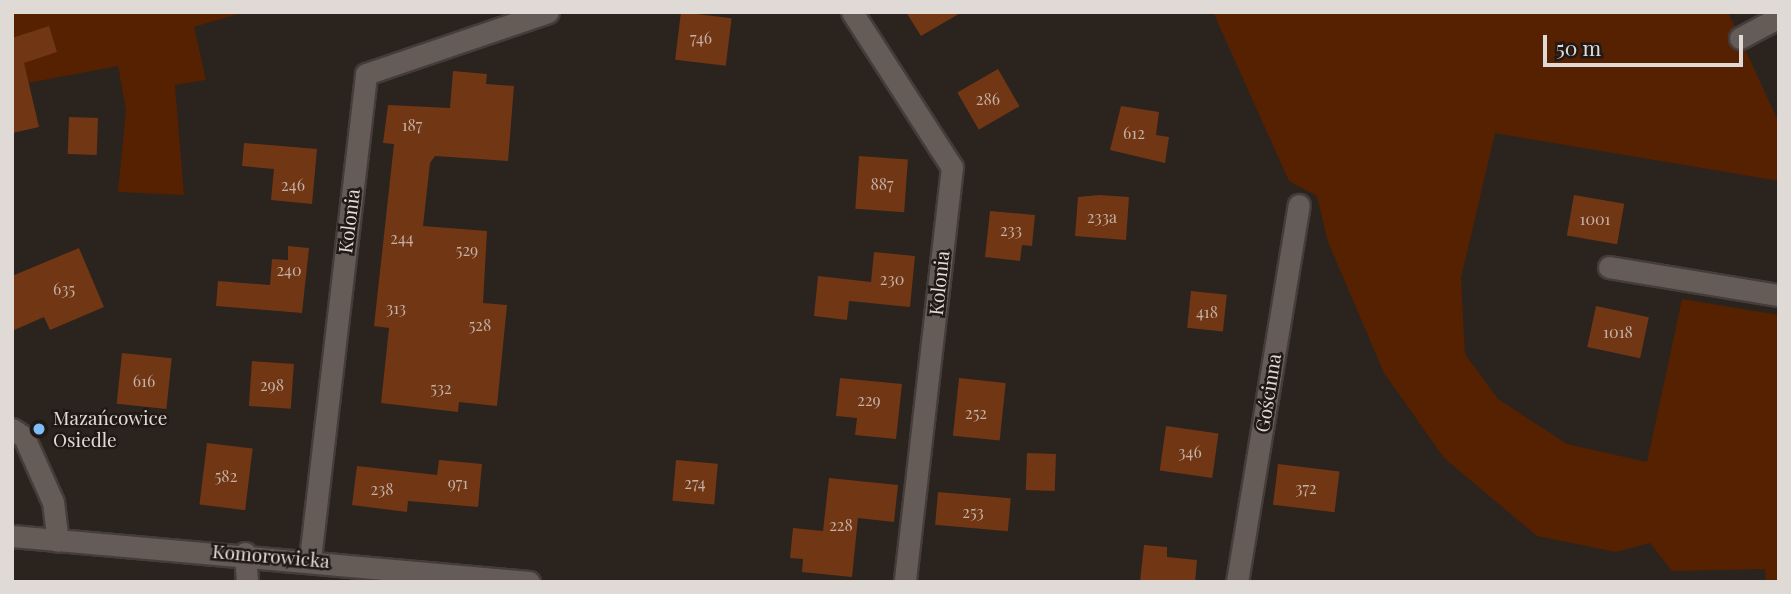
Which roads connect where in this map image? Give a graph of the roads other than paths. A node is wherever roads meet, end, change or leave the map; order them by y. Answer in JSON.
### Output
{"nodes":[{"id":1,"x":548,"y":12,"type":"edge"},
{"id":2,"x":852,"y":12,"type":"edge"},
{"id":3,"x":1779,"y":17,"type":"edge"},
{"id":4,"x":1740,"y":38,"type":"dead end"},
{"id":5,"x":1299,"y":205,"type":"dead end"},
{"id":6,"x":1609,"y":267,"type":"dead end"},
{"id":7,"x":1779,"y":295,"type":"edge"},
{"id":8,"x":18,"y":433,"type":"edge"},
{"id":9,"x":12,"y":536,"type":"edge"},
{"id":10,"x":58,"y":541,"type":"junction"},
{"id":11,"x":245,"y":553,"type":"junction"},
{"id":12,"x":310,"y":559,"type":"junction"},
{"id":13,"x":247,"y":582,"type":"edge"},
{"id":14,"x":529,"y":582,"type":"edge"},
{"id":15,"x":905,"y":582,"type":"edge"},
{"id":16,"x":1237,"y":582,"type":"edge"}],
"edges":[{"from":1,"to":12,"type":"street","name":"Kolonia"},
{"from":2,"to":15,"type":"street","name":"Kolonia"},
{"from":3,"to":4,"type":"street"},
{"from":5,"to":16,"type":"street","name":"Gościnna"},
{"from":6,"to":7,"type":"street"},
{"from":8,"to":10,"type":"street"},
{"from":9,"to":10,"type":"street","name":"Komorowicka"},
{"from":10,"to":11,"type":"street","name":"Komorowicka"},
{"from":11,"to":12,"type":"street","name":"Komorowicka"},
{"from":11,"to":13,"type":"street"},
{"from":12,"to":14,"type":"street","name":"Komorowicka"}]}
